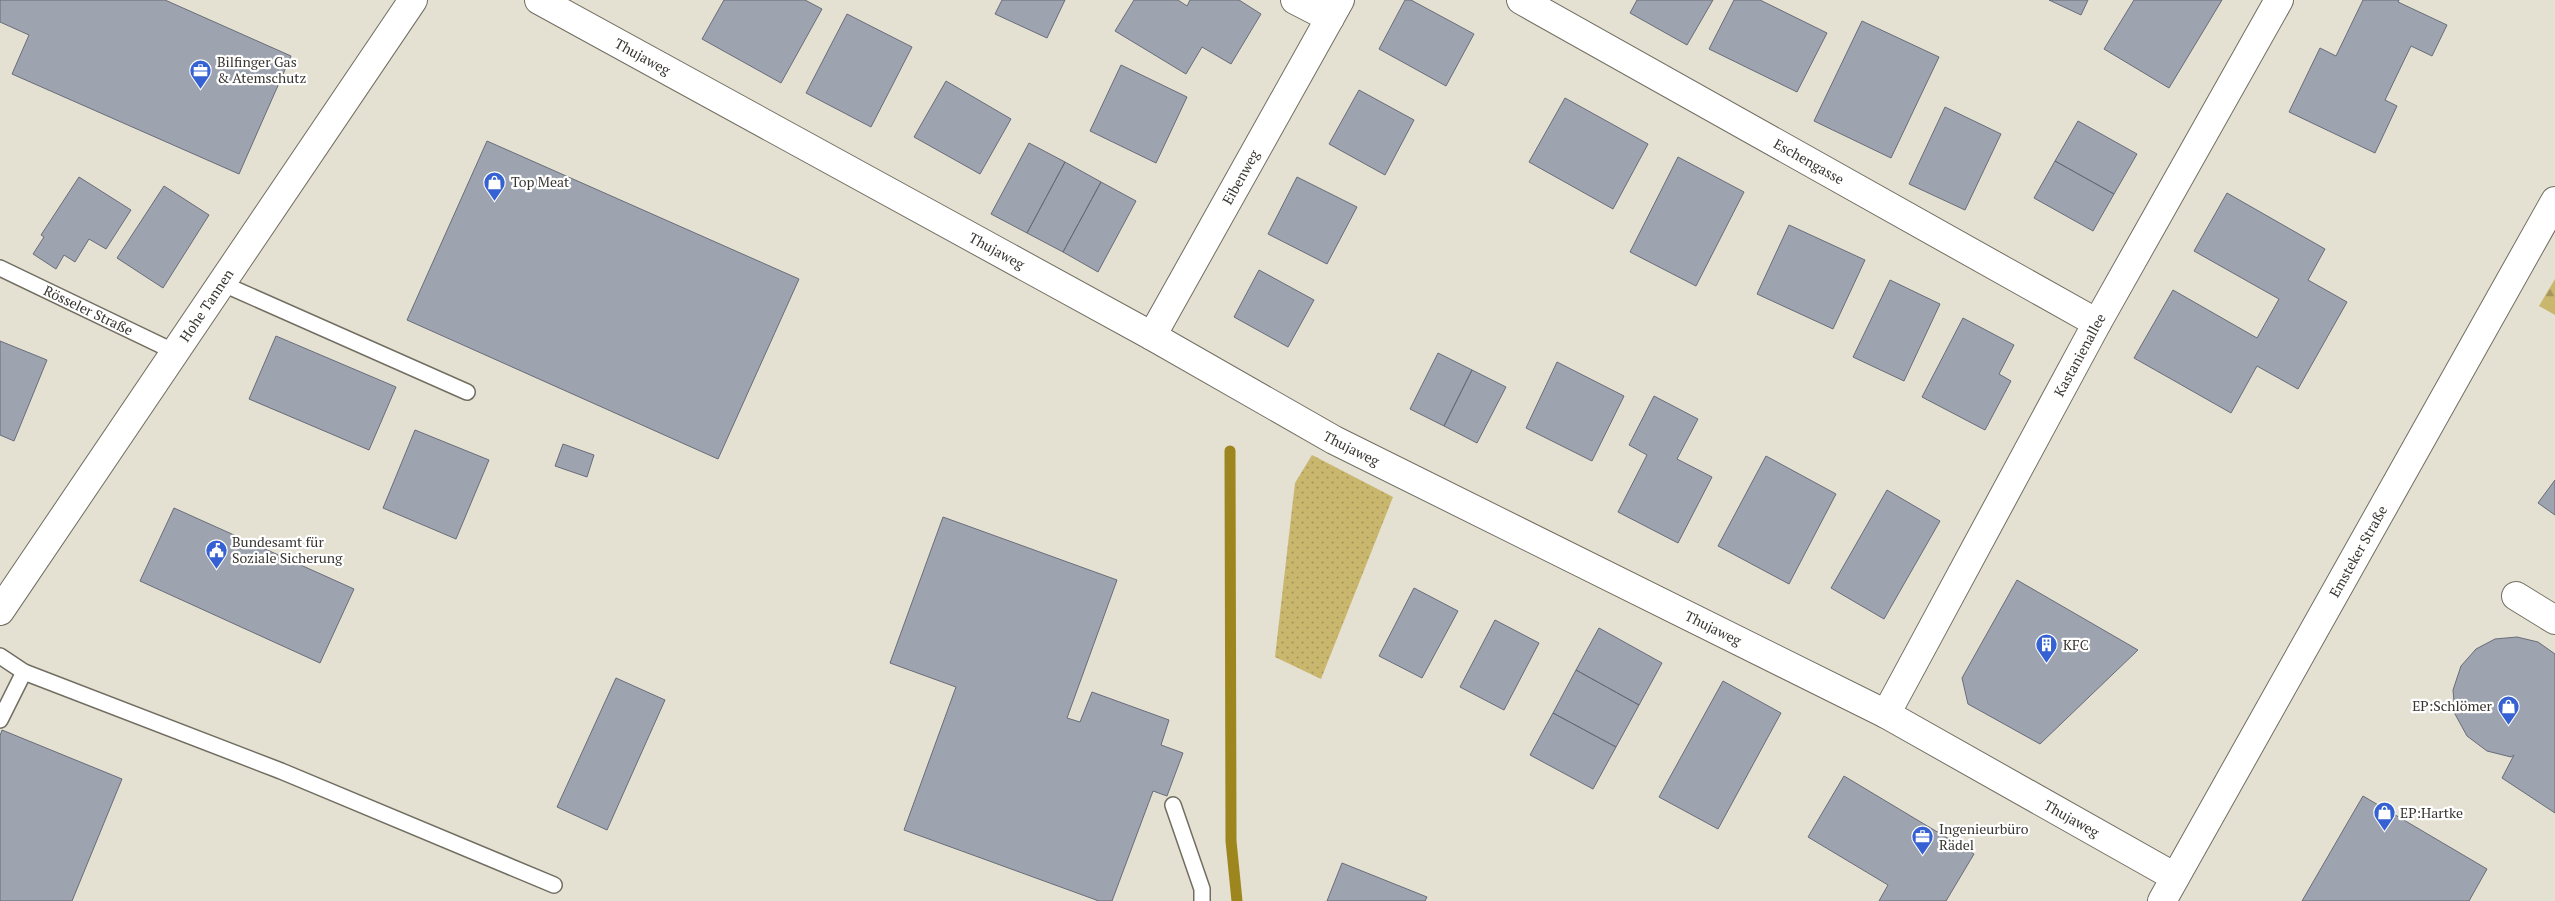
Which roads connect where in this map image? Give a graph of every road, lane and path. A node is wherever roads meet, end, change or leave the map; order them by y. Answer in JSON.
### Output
{"nodes":[{"id":1,"x":413,"y":0,"type":"edge"},
{"id":2,"x":539,"y":0,"type":"edge"},
{"id":3,"x":1295,"y":0,"type":"edge"},
{"id":4,"x":1521,"y":0,"type":"edge"},
{"id":5,"x":2278,"y":0,"type":"edge"},
{"id":6,"x":1335,"y":9,"type":"edge"},
{"id":7,"x":2555,"y":201,"type":"edge"},
{"id":8,"x":0,"y":268,"type":"edge"},
{"id":9,"x":221,"y":283,"type":"junction"},
{"id":10,"x":2097,"y":323,"type":"junction"},
{"id":11,"x":1152,"y":336,"type":"junction"},
{"id":12,"x":175,"y":352,"type":"junction"},
{"id":13,"x":467,"y":392,"type":"dead end"},
{"id":14,"x":2516,"y":596,"type":"dead end"},
{"id":15,"x":0,"y":611,"type":"edge"},
{"id":16,"x":2555,"y":620,"type":"edge"},
{"id":17,"x":0,"y":656,"type":"edge"},
{"id":18,"x":24,"y":672,"type":"junction"},
{"id":19,"x":1886,"y":714,"type":"junction"},
{"id":20,"x":0,"y":720,"type":"edge"},
{"id":21,"x":1173,"y":805,"type":"dead end"},
{"id":22,"x":2174,"y":877,"type":"junction"},
{"id":23,"x":554,"y":885,"type":"dead end"},
{"id":24,"x":1202,"y":901,"type":"edge"},
{"id":25,"x":2162,"y":901,"type":"edge"}],
"edges":[{"from":1,"to":9,"type":"street","name":"Hohe Tannen"},
{"from":2,"to":11,"type":"street","name":"Thujaweg"},
{"from":3,"to":6,"type":"street","name":"Eibenweg"},
{"from":4,"to":10,"type":"street","name":"Eschengasse"},
{"from":5,"to":10,"type":"street","name":"Kastanienallee"},
{"from":6,"to":11,"type":"street","name":"Eibenweg"},
{"from":7,"to":22,"type":"street","name":"Emsteker Straße"},
{"from":8,"to":12,"type":"lane","name":"Rösseler Straße"},
{"from":9,"to":12,"type":"street","name":"Hohe Tannen"},
{"from":9,"to":13,"type":"lane"},
{"from":10,"to":19,"type":"street","name":"Kastanienallee"},
{"from":11,"to":19,"type":"street","name":"Thujaweg"},
{"from":12,"to":15,"type":"street","name":"Hohe Tannen"},
{"from":14,"to":16,"type":"street"},
{"from":17,"to":18,"type":"lane"},
{"from":18,"to":20,"type":"lane"},
{"from":18,"to":23,"type":"lane"},
{"from":19,"to":22,"type":"street","name":"Thujaweg"},
{"from":21,"to":24,"type":"lane"},
{"from":22,"to":25,"type":"street","name":"Emsteker Straße"}]}
